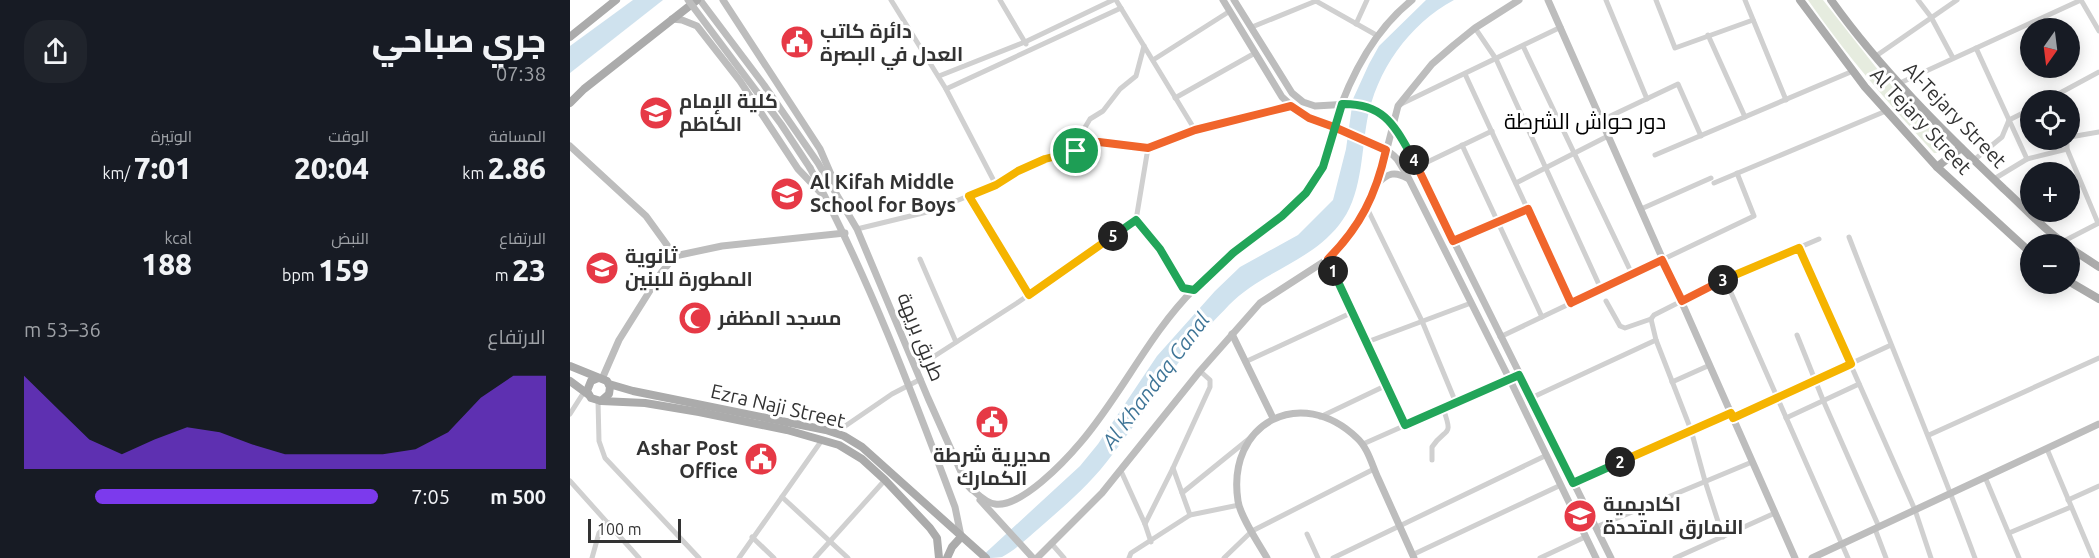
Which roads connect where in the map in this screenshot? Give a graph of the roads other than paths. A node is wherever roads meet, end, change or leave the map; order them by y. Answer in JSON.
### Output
{"nodes":[{"id":1,"x":616,"y":0,"type":"edge"},
{"id":2,"x":688,"y":0,"type":"edge"},
{"id":3,"x":699,"y":0,"type":"edge"},
{"id":4,"x":723,"y":0,"type":"edge"},
{"id":5,"x":891,"y":0,"type":"edge"},
{"id":6,"x":999,"y":0,"type":"edge"},
{"id":7,"x":1115,"y":0,"type":"edge"},
{"id":8,"x":1223,"y":0,"type":"edge"},
{"id":9,"x":1234,"y":0,"type":"edge"},
{"id":10,"x":1366,"y":0,"type":"edge"},
{"id":11,"x":1412,"y":0,"type":"edge"},
{"id":12,"x":1520,"y":0,"type":"edge"},
{"id":13,"x":1548,"y":0,"type":"edge"},
{"id":14,"x":1606,"y":0,"type":"edge"},
{"id":15,"x":1656,"y":0,"type":"edge"},
{"id":16,"x":1745,"y":0,"type":"edge"},
{"id":17,"x":1800,"y":0,"type":"edge"},
{"id":18,"x":1831,"y":0,"type":"edge"},
{"id":19,"x":1918,"y":0,"type":"edge"},
{"id":20,"x":1957,"y":0,"type":"edge"},
{"id":21,"x":2081,"y":0,"type":"edge"},
{"id":22,"x":1121,"y":8,"type":"junction"},
{"id":23,"x":1230,"y":11,"type":"junction"},
{"id":24,"x":1931,"y":17,"type":"junction"},
{"id":25,"x":672,"y":19,"type":"junction"},
{"id":26,"x":1753,"y":20,"type":"junction"},
{"id":27,"x":1356,"y":24,"type":"junction"},
{"id":28,"x":1561,"y":27,"type":"junction"},
{"id":29,"x":1475,"y":28,"type":"junction"},
{"id":30,"x":1253,"y":29,"type":"junction"},
{"id":31,"x":2099,"y":31,"type":"edge"},
{"id":32,"x":1708,"y":35,"type":"junction"},
{"id":33,"x":1245,"y":36,"type":"junction"},
{"id":34,"x":1378,"y":36,"type":"junction"},
{"id":35,"x":570,"y":37,"type":"edge"},
{"id":36,"x":1025,"y":42,"type":"junction"},
{"id":37,"x":1144,"y":46,"type":"junction"},
{"id":38,"x":1523,"y":46,"type":"junction"},
{"id":39,"x":1976,"y":48,"type":"junction"},
{"id":40,"x":1029,"y":50,"type":"junction"},
{"id":41,"x":1255,"y":53,"type":"junction"},
{"id":42,"x":1876,"y":56,"type":"junction"},
{"id":43,"x":1496,"y":58,"type":"junction"},
{"id":44,"x":1953,"y":58,"type":"junction"},
{"id":45,"x":1153,"y":60,"type":"junction"},
{"id":46,"x":1853,"y":71,"type":"junction"},
{"id":47,"x":2099,"y":72,"type":"edge"},
{"id":48,"x":1465,"y":74,"type":"junction"},
{"id":49,"x":939,"y":76,"type":"junction"},
{"id":50,"x":1900,"y":83,"type":"junction"},
{"id":51,"x":946,"y":89,"type":"junction"},
{"id":52,"x":2072,"y":90,"type":"edge"},
{"id":53,"x":1176,"y":98,"type":"junction"},
{"id":54,"x":1647,"y":99,"type":"junction"},
{"id":55,"x":1786,"y":100,"type":"junction"},
{"id":56,"x":570,"y":103,"type":"edge"},
{"id":57,"x":1346,"y":104,"type":"junction"},
{"id":58,"x":1291,"y":106,"type":"junction"},
{"id":59,"x":1398,"y":106,"type":"junction"},
{"id":60,"x":1886,"y":111,"type":"junction"},
{"id":61,"x":2020,"y":114,"type":"edge"},
{"id":62,"x":1745,"y":117,"type":"junction"},
{"id":63,"x":1602,"y":120,"type":"junction"},
{"id":64,"x":2009,"y":120,"type":"junction"},
{"id":65,"x":1392,"y":124,"type":"junction"},
{"id":66,"x":1334,"y":127,"type":"junction"},
{"id":67,"x":1195,"y":130,"type":"junction"},
{"id":68,"x":1491,"y":131,"type":"junction"},
{"id":69,"x":2099,"y":132,"type":"edge"},
{"id":70,"x":1608,"y":136,"type":"junction"},
{"id":71,"x":1701,"y":136,"type":"junction"},
{"id":72,"x":2080,"y":136,"type":"edge"},
{"id":73,"x":1462,"y":145,"type":"junction"},
{"id":74,"x":570,"y":146,"type":"edge"},
{"id":75,"x":1148,"y":148,"type":"junction"},
{"id":76,"x":1961,"y":148,"type":"junction"},
{"id":77,"x":1386,"y":150,"type":"junction"},
{"id":78,"x":2063,"y":150,"type":"edge"},
{"id":79,"x":2067,"y":150,"type":"edge"},
{"id":80,"x":1076,"y":151,"type":"junction"},
{"id":81,"x":1575,"y":153,"type":"junction"},
{"id":82,"x":1655,"y":155,"type":"dead end"},
{"id":83,"x":2027,"y":159,"type":"junction"},
{"id":84,"x":1974,"y":160,"type":"junction"},
{"id":85,"x":1417,"y":167,"type":"junction"},
{"id":86,"x":1936,"y":167,"type":"junction"},
{"id":87,"x":1546,"y":168,"type":"junction"},
{"id":88,"x":1737,"y":173,"type":"junction"},
{"id":89,"x":1409,"y":179,"type":"junction"},
{"id":90,"x":1994,"y":179,"type":"junction"},
{"id":91,"x":1516,"y":183,"type":"junction"},
{"id":92,"x":996,"y":185,"type":"junction"},
{"id":93,"x":1375,"y":187,"type":"junction"},
{"id":94,"x":837,"y":192,"type":"junction"},
{"id":95,"x":969,"y":196,"type":"junction"},
{"id":96,"x":827,"y":199,"type":"junction"},
{"id":97,"x":1367,"y":208,"type":"junction"},
{"id":98,"x":1528,"y":209,"type":"junction"},
{"id":99,"x":1641,"y":209,"type":"junction"},
{"id":100,"x":1136,"y":220,"type":"junction"},
{"id":101,"x":1497,"y":222,"type":"junction"},
{"id":102,"x":2098,"y":223,"type":"edge"},
{"id":103,"x":857,"y":228,"type":"junction"},
{"id":104,"x":845,"y":233,"type":"junction"},
{"id":105,"x":2054,"y":234,"type":"edge"},
{"id":106,"x":2080,"y":235,"type":"edge"},
{"id":107,"x":1849,"y":237,"type":"dead end"},
{"id":108,"x":1819,"y":239,"type":"dead end"},
{"id":109,"x":1453,"y":241,"type":"junction"},
{"id":110,"x":2020,"y":242,"type":"edge"},
{"id":111,"x":1799,"y":248,"type":"junction"},
{"id":112,"x":2080,"y":254,"type":"edge"},
{"id":113,"x":675,"y":255,"type":"junction"},
{"id":114,"x":920,"y":259,"type":"dead end"},
{"id":115,"x":1328,"y":259,"type":"junction"},
{"id":116,"x":1662,"y":260,"type":"junction"},
{"id":117,"x":2099,"y":267,"type":"edge"},
{"id":118,"x":1632,"y":274,"type":"junction"},
{"id":119,"x":1725,"y":279,"type":"junction"},
{"id":120,"x":2080,"y":288,"type":"edge"},
{"id":121,"x":1601,"y":289,"type":"junction"},
{"id":122,"x":1194,"y":290,"type":"junction"},
{"id":123,"x":1029,"y":295,"type":"junction"},
{"id":124,"x":2099,"y":299,"type":"edge"},
{"id":125,"x":1606,"y":301,"type":"dead end"},
{"id":126,"x":1682,"y":301,"type":"junction"},
{"id":127,"x":1471,"y":303,"type":"junction"},
{"id":128,"x":1571,"y":303,"type":"junction"},
{"id":129,"x":1353,"y":312,"type":"junction"},
{"id":130,"x":1542,"y":317,"type":"junction"},
{"id":131,"x":1651,"y":319,"type":"junction"},
{"id":132,"x":1422,"y":321,"type":"junction"},
{"id":133,"x":1232,"y":334,"type":"junction"},
{"id":134,"x":1797,"y":335,"type":"dead end"},
{"id":135,"x":1500,"y":337,"type":"junction"},
{"id":136,"x":1656,"y":340,"type":"junction"},
{"id":137,"x":956,"y":342,"type":"junction"},
{"id":138,"x":1367,"y":342,"type":"junction"},
{"id":139,"x":1891,"y":345,"type":"junction"},
{"id":140,"x":2099,"y":358,"type":"edge"},
{"id":141,"x":1245,"y":362,"type":"junction"},
{"id":142,"x":1851,"y":364,"type":"junction"},
{"id":143,"x":1710,"y":365,"type":"junction"},
{"id":144,"x":570,"y":366,"type":"edge"},
{"id":145,"x":916,"y":368,"type":"junction"},
{"id":146,"x":1200,"y":370,"type":"junction"},
{"id":147,"x":1519,"y":375,"type":"junction"},
{"id":148,"x":921,"y":379,"type":"junction"},
{"id":149,"x":603,"y":380,"type":"junction"},
{"id":150,"x":1510,"y":380,"type":"junction"},
{"id":151,"x":570,"y":381,"type":"edge"},
{"id":152,"x":1815,"y":381,"type":"junction"},
{"id":153,"x":1672,"y":382,"type":"junction"},
{"id":154,"x":1859,"y":384,"type":"junction"},
{"id":155,"x":908,"y":385,"type":"junction"},
{"id":156,"x":1387,"y":385,"type":"junction"},
{"id":157,"x":586,"y":393,"type":"junction"},
{"id":158,"x":1777,"y":397,"type":"junction"},
{"id":159,"x":1531,"y":398,"type":"junction"},
{"id":160,"x":1823,"y":400,"type":"junction"},
{"id":161,"x":599,"y":401,"type":"junction"},
{"id":162,"x":1456,"y":403,"type":"junction"},
{"id":163,"x":1443,"y":408,"type":"junction"},
{"id":164,"x":570,"y":414,"type":"edge"},
{"id":165,"x":1732,"y":416,"type":"junction"},
{"id":166,"x":1320,"y":417,"type":"junction"},
{"id":167,"x":1273,"y":418,"type":"junction"},
{"id":168,"x":1786,"y":418,"type":"junction"},
{"id":169,"x":2099,"y":424,"type":"edge"},
{"id":170,"x":1405,"y":425,"type":"junction"},
{"id":171,"x":1691,"y":430,"type":"junction"},
{"id":172,"x":835,"y":433,"type":"junction"},
{"id":173,"x":1929,"y":435,"type":"junction"},
{"id":174,"x":1250,"y":438,"type":"junction"},
{"id":175,"x":822,"y":440,"type":"junction"},
{"id":176,"x":1363,"y":444,"type":"junction"},
{"id":177,"x":2047,"y":448,"type":"junction"},
{"id":178,"x":1547,"y":455,"type":"junction"},
{"id":179,"x":1432,"y":460,"type":"dead end"},
{"id":180,"x":1752,"y":462,"type":"junction"},
{"id":181,"x":1173,"y":468,"type":"junction"},
{"id":182,"x":1374,"y":469,"type":"junction"},
{"id":183,"x":1121,"y":471,"type":"junction"},
{"id":184,"x":1986,"y":477,"type":"junction"},
{"id":185,"x":885,"y":480,"type":"junction"},
{"id":186,"x":570,"y":481,"type":"edge"},
{"id":187,"x":1705,"y":481,"type":"junction"},
{"id":188,"x":1573,"y":483,"type":"junction"},
{"id":189,"x":1561,"y":485,"type":"junction"},
{"id":190,"x":2099,"y":486,"type":"edge"},
{"id":191,"x":969,"y":487,"type":"junction"},
{"id":192,"x":1182,"y":493,"type":"junction"},
{"id":193,"x":1951,"y":493,"type":"junction"},
{"id":194,"x":782,"y":498,"type":"junction"},
{"id":195,"x":2068,"y":500,"type":"junction"},
{"id":196,"x":1239,"y":504,"type":"junction"},
{"id":197,"x":2071,"y":507,"type":"junction"},
{"id":198,"x":1916,"y":510,"type":"junction"},
{"id":199,"x":1775,"y":513,"type":"junction"},
{"id":200,"x":1190,"y":515,"type":"junction"},
{"id":201,"x":609,"y":523,"type":"junction"},
{"id":202,"x":1145,"y":524,"type":"junction"},
{"id":203,"x":1399,"y":526,"type":"junction"},
{"id":204,"x":1596,"y":527,"type":"junction"},
{"id":205,"x":1877,"y":528,"type":"junction"},
{"id":206,"x":1252,"y":531,"type":"junction"},
{"id":207,"x":2009,"y":533,"type":"junction"},
{"id":208,"x":1307,"y":534,"type":"dead end"},
{"id":209,"x":752,"y":537,"type":"junction"},
{"id":210,"x":962,"y":537,"type":"junction"},
{"id":211,"x":1586,"y":537,"type":"junction"},
{"id":212,"x":1723,"y":537,"type":"junction"},
{"id":213,"x":830,"y":542,"type":"junction"},
{"id":214,"x":1150,"y":542,"type":"junction"},
{"id":215,"x":1051,"y":543,"type":"junction"},
{"id":216,"x":1842,"y":544,"type":"junction"},
{"id":217,"x":2099,"y":550,"type":"edge"},
{"id":218,"x":1346,"y":552,"type":"junction"},
{"id":219,"x":2092,"y":556,"type":"edge"},
{"id":220,"x":1413,"y":557,"type":"edge"},
{"id":221,"x":592,"y":558,"type":"edge"},
{"id":222,"x":639,"y":558,"type":"edge"},
{"id":223,"x":699,"y":558,"type":"edge"},
{"id":224,"x":739,"y":558,"type":"edge"},
{"id":225,"x":774,"y":558,"type":"edge"},
{"id":226,"x":815,"y":558,"type":"edge"},
{"id":227,"x":848,"y":558,"type":"edge"},
{"id":228,"x":939,"y":558,"type":"edge"},
{"id":229,"x":947,"y":558,"type":"edge"},
{"id":230,"x":986,"y":558,"type":"edge"},
{"id":231,"x":1035,"y":558,"type":"edge"},
{"id":232,"x":1064,"y":558,"type":"edge"},
{"id":233,"x":1129,"y":558,"type":"edge"},
{"id":234,"x":1224,"y":558,"type":"edge"},
{"id":235,"x":1267,"y":558,"type":"edge"},
{"id":236,"x":1318,"y":558,"type":"edge"},
{"id":237,"x":1333,"y":558,"type":"edge"},
{"id":238,"x":1349,"y":558,"type":"edge"},
{"id":239,"x":1540,"y":558,"type":"edge"},
{"id":240,"x":1596,"y":558,"type":"edge"},
{"id":241,"x":1611,"y":558,"type":"edge"},
{"id":242,"x":1675,"y":558,"type":"edge"},
{"id":243,"x":1795,"y":558,"type":"edge"},
{"id":244,"x":1812,"y":558,"type":"edge"},
{"id":245,"x":1848,"y":558,"type":"edge"},
{"id":246,"x":1886,"y":558,"type":"edge"},
{"id":247,"x":1930,"y":558,"type":"edge"},
{"id":248,"x":1975,"y":558,"type":"edge"},
{"id":249,"x":2019,"y":558,"type":"edge"}],
"edges":[{"from":1,"to":35,"type":"main road"},
{"from":2,"to":96,"type":"main road","name":"طريق بريهة","bridge":true},
{"from":3,"to":25,"type":"main road"},
{"from":3,"to":94,"type":"main road","name":"طريق بريهة"},
{"from":4,"to":94,"type":"main road"},
{"from":5,"to":49,"type":"street"},
{"from":6,"to":36,"type":"street"},
{"from":7,"to":22,"type":"street"},
{"from":7,"to":36,"type":"street"},
{"from":8,"to":23,"type":"main road"},
{"from":9,"to":30,"type":"main road"},
{"from":10,"to":27,"type":"street"},
{"from":11,"to":34,"type":"main road"},
{"from":12,"to":29,"type":"main road"},
{"from":13,"to":28,"type":"main road"},
{"from":14,"to":54,"type":"street"},
{"from":15,"to":32,"type":"street"},
{"from":16,"to":26,"type":"street"},
{"from":17,"to":46,"type":"main road","name":"Al Tejary Street"},
{"from":18,"to":42,"type":"main road","name":"Al-Tejary Street"},
{"from":19,"to":24,"type":"street"},
{"from":20,"to":24,"type":"street"},
{"from":21,"to":31,"type":"street"},
{"from":21,"to":39,"type":"street"},
{"from":22,"to":37,"type":"street"},
{"from":22,"to":40,"type":"street"},
{"from":23,"to":33,"type":"main road"},
{"from":23,"to":45,"type":"street"},
{"from":24,"to":42,"type":"street"},
{"from":24,"to":44,"type":"street"},
{"from":25,"to":56,"type":"main road"},
{"from":25,"to":96,"type":"main road"},
{"from":26,"to":32,"type":"street"},
{"from":26,"to":55,"type":"street"},
{"from":27,"to":30,"type":"street"},
{"from":27,"to":34,"type":"street"},
{"from":28,"to":38,"type":"street"},
{"from":28,"to":63,"type":"main road"},
{"from":29,"to":43,"type":"street"},
{"from":29,"to":59,"type":"main road"},
{"from":30,"to":33,"type":"main road"},
{"from":30,"to":57,"type":"main road"},
{"from":32,"to":62,"type":"street"},
{"from":33,"to":41,"type":"main road"},
{"from":34,"to":57,"type":"main road"},
{"from":36,"to":40,"type":"street"},
{"from":36,"to":49,"type":"street"},
{"from":37,"to":45,"type":"street"},
{"from":37,"to":80,"type":"street"},
{"from":38,"to":43,"type":"street"},
{"from":38,"to":81,"type":"street"},
{"from":39,"to":44,"type":"street"},
{"from":39,"to":64,"type":"street"},
{"from":40,"to":51,"type":"street"},
{"from":41,"to":53,"type":"street"},
{"from":41,"to":58,"type":"main road"},
{"from":42,"to":50,"type":"main road","name":"Al-Tejary Street"},
{"from":43,"to":48,"type":"street"},
{"from":43,"to":87,"type":"street"},
{"from":44,"to":50,"type":"street"},
{"from":45,"to":53,"type":"street"},
{"from":46,"to":55,"type":"street"},
{"from":46,"to":60,"type":"main road","name":"Al Tejary Street"},
{"from":47,"to":52,"type":"street"},
{"from":48,"to":59,"type":"street"},
{"from":48,"to":68,"type":"street"},
{"from":49,"to":51,"type":"street"},
{"from":50,"to":76,"type":"main road","name":"Al-Tejary Street"},
{"from":51,"to":92,"type":"street"},
{"from":53,"to":67,"type":"street"},
{"from":54,"to":63,"type":"street"},
{"from":54,"to":71,"type":"street"},
{"from":55,"to":62,"type":"street"},
{"from":57,"to":65,"type":"main road"},
{"from":57,"to":66,"type":"main road"},
{"from":58,"to":66,"type":"main road"},
{"from":58,"to":67,"type":"street"},
{"from":59,"to":65,"type":"main road"},
{"from":60,"to":86,"type":"main road","name":"Al Tejary Street"},
{"from":60,"to":88,"type":"street"},
{"from":61,"to":64,"type":"street"},
{"from":62,"to":71,"type":"street"},
{"from":63,"to":70,"type":"main road"},
{"from":64,"to":83,"type":"street"},
{"from":64,"to":84,"type":"street"},
{"from":65,"to":77,"type":"main road"},
{"from":65,"to":85,"type":"main road"},
{"from":66,"to":77,"type":"main road"},
{"from":66,"to":122,"type":"main road"},
{"from":67,"to":75,"type":"street"},
{"from":68,"to":73,"type":"street"},
{"from":68,"to":91,"type":"street"},
{"from":69,"to":72,"type":"street"},
{"from":70,"to":81,"type":"street"},
{"from":70,"to":99,"type":"main road"},
{"from":71,"to":82,"type":"street"},
{"from":73,"to":85,"type":"street"},
{"from":73,"to":101,"type":"street"},
{"from":74,"to":113,"type":"main road"},
{"from":75,"to":80,"type":"street"},
{"from":75,"to":100,"type":"street"},
{"from":76,"to":84,"type":"main road","name":"Al-Tejary Street"},
{"from":76,"to":86,"type":"main road"},
{"from":77,"to":89,"type":"main road"},
{"from":77,"to":93,"type":"main road"},
{"from":78,"to":83,"type":"street"},
{"from":79,"to":102,"type":"street"},
{"from":80,"to":92,"type":"street"},
{"from":81,"to":87,"type":"street"},
{"from":81,"to":118,"type":"street"},
{"from":83,"to":90,"type":"street"},
{"from":84,"to":90,"type":"main road","name":"Al-Tejary Street"},
{"from":85,"to":109,"type":"main road"},
{"from":86,"to":110,"type":"main road","name":"Al Tejary Street"},
{"from":87,"to":91,"type":"street"},
{"from":87,"to":121,"type":"street"},
{"from":88,"to":99,"type":"street"},
{"from":88,"to":116,"type":"street"},
{"from":89,"to":93,"type":"main road"},
{"from":89,"to":127,"type":"main road"},
{"from":90,"to":105,"type":"main road","name":"Al-Tejary Street"},
{"from":91,"to":98,"type":"street"},
{"from":92,"to":95,"type":"street"},
{"from":93,"to":97,"type":"main road"},
{"from":94,"to":103,"type":"main road","name":"طريق بريهة"},
{"from":95,"to":103,"type":"street"},
{"from":95,"to":123,"type":"street"},
{"from":96,"to":104,"type":"main road","name":"طريق بريهة"},
{"from":97,"to":115,"type":"main road"},
{"from":97,"to":132,"type":"street"},
{"from":98,"to":101,"type":"street"},
{"from":98,"to":128,"type":"street"},
{"from":99,"to":116,"type":"main road"},
{"from":100,"to":122,"type":"street"},
{"from":100,"to":123,"type":"street"},
{"from":101,"to":109,"type":"street"},
{"from":101,"to":130,"type":"street"},
{"from":102,"to":106,"type":"street"},
{"from":103,"to":145,"type":"main road","name":"طريق بريهة"},
{"from":104,"to":113,"type":"main road"},
{"from":104,"to":155,"type":"main road","name":"طريق بريهة"},
{"from":107,"to":139,"type":"street"},
{"from":108,"to":111,"type":"street"},
{"from":109,"to":135,"type":"main road"},
{"from":111,"to":119,"type":"street"},
{"from":111,"to":142,"type":"street"},
{"from":112,"to":117,"type":"main road","name":"Al-Tejary Street"},
{"from":113,"to":149,"type":"main road"},
{"from":114,"to":137,"type":"street"},
{"from":115,"to":129,"type":"street"},
{"from":115,"to":133,"type":"main road"},
{"from":116,"to":118,"type":"street"},
{"from":116,"to":126,"type":"main road"},
{"from":118,"to":121,"type":"street"},
{"from":119,"to":126,"type":"street"},
{"from":119,"to":158,"type":"street"},
{"from":120,"to":124,"type":"main road"},
{"from":121,"to":128,"type":"street"},
{"from":122,"to":191,"type":"main road"},
{"from":123,"to":137,"type":"street"},
{"from":125,"to":131,"type":"street"},
{"from":126,"to":131,"type":"street"},
{"from":126,"to":143,"type":"main road"},
{"from":127,"to":132,"type":"street"},
{"from":127,"to":150,"type":"main road"},
{"from":128,"to":130,"type":"street"},
{"from":129,"to":138,"type":"street"},
{"from":129,"to":141,"type":"street"},
{"from":130,"to":135,"type":"street"},
{"from":131,"to":136,"type":"street"},
{"from":132,"to":138,"type":"street"},
{"from":132,"to":162,"type":"street"},
{"from":133,"to":141,"type":"main road"},
{"from":133,"to":146,"type":"main road"},
{"from":134,"to":152,"type":"street"},
{"from":135,"to":147,"type":"main road"},
{"from":136,"to":153,"type":"street"},
{"from":136,"to":159,"type":"street"},
{"from":137,"to":145,"type":"street"},
{"from":138,"to":156,"type":"street"},
{"from":139,"to":142,"type":"street"},
{"from":139,"to":173,"type":"street"},
{"from":140,"to":173,"type":"street"},
{"from":141,"to":167,"type":"main road"},
{"from":142,"to":152,"type":"street"},
{"from":142,"to":154,"type":"street"},
{"from":143,"to":153,"type":"street"},
{"from":143,"to":165,"type":"main road"},
{"from":144,"to":149,"type":"main road","name":"Ezra Naji Street"},
{"from":145,"to":148,"type":"main road","name":"طريق بريهة"},
{"from":146,"to":181,"type":"street"},
{"from":146,"to":183,"type":"main road"},
{"from":147,"to":150,"type":"street"},
{"from":147,"to":159,"type":"main road"},
{"from":148,"to":155,"type":"street"},
{"from":148,"to":191,"type":"main road","name":"طريق بريهة"},
{"from":149,"to":157,"type":"main road"},
{"from":149,"to":161,"type":"main road"},
{"from":149,"to":172,"type":"main road","name":"Ezra Naji Street"},
{"from":150,"to":162,"type":"street"},
{"from":150,"to":178,"type":"main road"},
{"from":151,"to":157,"type":"main road"},
{"from":152,"to":158,"type":"street"},
{"from":152,"to":160,"type":"street"},
{"from":153,"to":171,"type":"street"},
{"from":154,"to":160,"type":"street"},
{"from":154,"to":198,"type":"street"},
{"from":155,"to":172,"type":"street"},
{"from":155,"to":210,"type":"main road","name":"طريق بريهة"},
{"from":156,"to":166,"type":"street"},
{"from":156,"to":170,"type":"street"},
{"from":157,"to":161,"type":"main road"},
{"from":157,"to":164,"type":"street"},
{"from":158,"to":165,"type":"street"},
{"from":158,"to":168,"type":"street"},
{"from":159,"to":188,"type":"main road"},
{"from":160,"to":168,"type":"street"},
{"from":160,"to":205,"type":"street"},
{"from":161,"to":175,"type":"main road","name":"Ezra Naji Street"},
{"from":161,"to":223,"type":"street"},
{"from":162,"to":163,"type":"street"},
{"from":163,"to":170,"type":"street"},
{"from":163,"to":179,"type":"street"},
{"from":165,"to":171,"type":"street"},
{"from":165,"to":180,"type":"main road"},
{"from":166,"to":167,"type":"main road"},
{"from":166,"to":176,"type":"main road"},
{"from":167,"to":174,"type":"main road"},
{"from":168,"to":216,"type":"street"},
{"from":169,"to":177,"type":"main road"},
{"from":170,"to":176,"type":"street"},
{"from":171,"to":187,"type":"street"},
{"from":171,"to":188,"type":"street"},
{"from":172,"to":210,"type":"main road","name":"Ezra Naji Street"},
{"from":173,"to":193,"type":"street"},
{"from":174,"to":192,"type":"street"},
{"from":174,"to":196,"type":"main road"},
{"from":175,"to":185,"type":"main road","name":"Ezra Naji Street"},
{"from":175,"to":194,"type":"street"},
{"from":176,"to":182,"type":"main road"},
{"from":177,"to":184,"type":"main road"},
{"from":177,"to":195,"type":"street"},
{"from":178,"to":189,"type":"main road"},
{"from":178,"to":203,"type":"street"},
{"from":180,"to":187,"type":"street"},
{"from":180,"to":199,"type":"main road"},
{"from":181,"to":192,"type":"street"},
{"from":181,"to":202,"type":"street"},
{"from":182,"to":203,"type":"main road"},
{"from":182,"to":206,"type":"street"},
{"from":183,"to":202,"type":"street"},
{"from":183,"to":215,"type":"main road"},
{"from":184,"to":193,"type":"main road"},
{"from":184,"to":207,"type":"street"},
{"from":185,"to":213,"type":"street"},
{"from":185,"to":228,"type":"main road","name":"Ezra Naji Street"},
{"from":186,"to":201,"type":"street"},
{"from":187,"to":204,"type":"street"},
{"from":187,"to":212,"type":"street"},
{"from":188,"to":204,"type":"main road"},
{"from":189,"to":211,"type":"main road"},
{"from":189,"to":220,"type":"street"},
{"from":190,"to":195,"type":"street"},
{"from":191,"to":231,"type":"main road","name":"طريق بريهة"},
{"from":192,"to":200,"type":"street"},
{"from":193,"to":198,"type":"main road"},
{"from":193,"to":248,"type":"street"},
{"from":194,"to":209,"type":"street"},
{"from":194,"to":213,"type":"street"},
{"from":195,"to":197,"type":"street"},
{"from":196,"to":200,"type":"street"},
{"from":196,"to":206,"type":"main road"},
{"from":197,"to":207,"type":"street"},
{"from":197,"to":219,"type":"street"},
{"from":198,"to":205,"type":"main road"},
{"from":198,"to":247,"type":"street"},
{"from":199,"to":212,"type":"street"},
{"from":199,"to":243,"type":"main road"},
{"from":200,"to":214,"type":"street"},
{"from":201,"to":221,"type":"street"},
{"from":201,"to":222,"type":"street"},
{"from":202,"to":214,"type":"street"},
{"from":203,"to":218,"type":"street"},
{"from":203,"to":220,"type":"main road"},
{"from":204,"to":241,"type":"main road"},
{"from":205,"to":216,"type":"main road"},
{"from":205,"to":246,"type":"street"},
{"from":206,"to":234,"type":"street"},
{"from":206,"to":235,"type":"main road"},
{"from":207,"to":249,"type":"street"},
{"from":208,"to":236,"type":"street"},
{"from":209,"to":224,"type":"street"},
{"from":209,"to":225,"type":"street"},
{"from":210,"to":229,"type":"main road"},
{"from":210,"to":230,"type":"main road","name":"Ezra Naji Street"},
{"from":211,"to":239,"type":"street"},
{"from":211,"to":240,"type":"main road"},
{"from":212,"to":242,"type":"street"},
{"from":213,"to":226,"type":"street"},
{"from":213,"to":227,"type":"street"},
{"from":214,"to":233,"type":"street"},
{"from":215,"to":231,"type":"main road"},
{"from":215,"to":232,"type":"street"},
{"from":216,"to":244,"type":"main road"},
{"from":216,"to":245,"type":"street"},
{"from":217,"to":219,"type":"street"},
{"from":218,"to":237,"type":"street"},
{"from":218,"to":238,"type":"street"}]}
